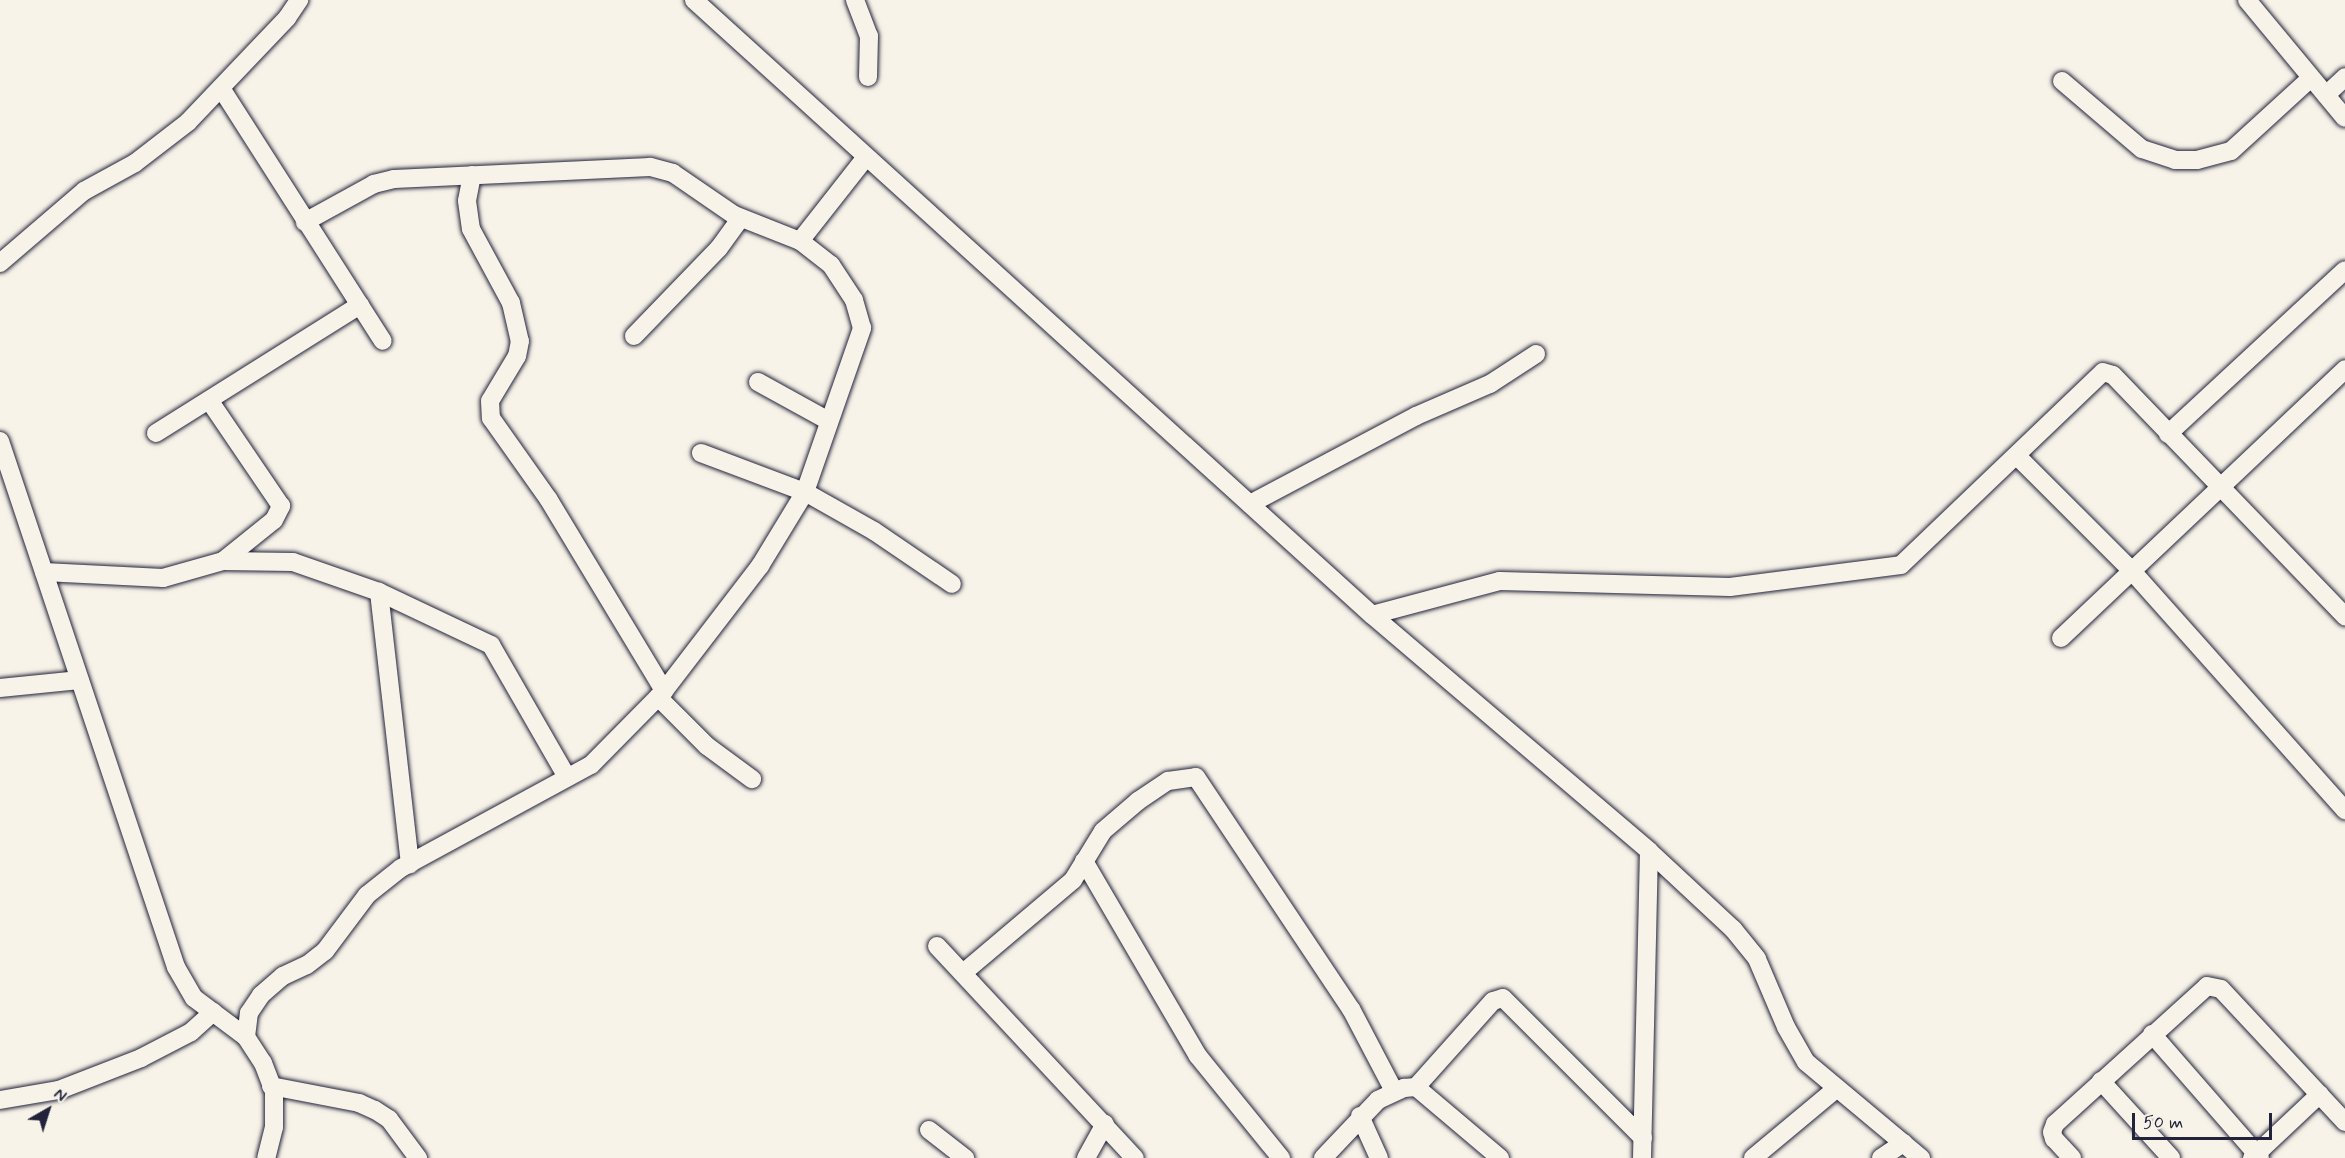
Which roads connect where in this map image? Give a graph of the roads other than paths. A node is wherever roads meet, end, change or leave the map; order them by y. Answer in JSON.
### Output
{"nodes":[{"id":1,"x":299,"y":0,"type":"edge"},
{"id":2,"x":694,"y":0,"type":"edge"},
{"id":3,"x":855,"y":0,"type":"edge"},
{"id":4,"x":2247,"y":0,"type":"edge"},
{"id":5,"x":868,"y":77,"type":"dead end"},
{"id":6,"x":2345,"y":77,"type":"edge"},
{"id":7,"x":2311,"y":78,"type":"junction"},
{"id":8,"x":2062,"y":81,"type":"dead end"},
{"id":9,"x":221,"y":88,"type":"junction"},
{"id":10,"x":2326,"y":95,"type":"junction"},
{"id":11,"x":2345,"y":118,"type":"edge"},
{"id":12,"x":866,"y":158,"type":"junction"},
{"id":13,"x":472,"y":175,"type":"junction"},
{"id":14,"x":741,"y":218,"type":"junction"},
{"id":15,"x":305,"y":222,"type":"junction"},
{"id":16,"x":800,"y":241,"type":"junction"},
{"id":17,"x":0,"y":263,"type":"edge"},
{"id":18,"x":2345,"y":270,"type":"edge"},
{"id":19,"x":360,"y":305,"type":"junction"},
{"id":20,"x":634,"y":336,"type":"dead end"},
{"id":21,"x":383,"y":341,"type":"dead end"},
{"id":22,"x":1536,"y":354,"type":"dead end"},
{"id":23,"x":2345,"y":369,"type":"edge"},
{"id":24,"x":758,"y":382,"type":"dead end"},
{"id":25,"x":209,"y":400,"type":"junction"},
{"id":26,"x":829,"y":421,"type":"junction"},
{"id":27,"x":156,"y":433,"type":"dead end"},
{"id":28,"x":2168,"y":434,"type":"junction"},
{"id":29,"x":0,"y":441,"type":"edge"},
{"id":30,"x":701,"y":453,"type":"dead end"},
{"id":31,"x":2017,"y":456,"type":"junction"},
{"id":32,"x":2222,"y":486,"type":"junction"},
{"id":33,"x":805,"y":492,"type":"junction"},
{"id":34,"x":1250,"y":504,"type":"junction"},
{"id":35,"x":223,"y":561,"type":"junction"},
{"id":36,"x":2131,"y":570,"type":"junction"},
{"id":37,"x":44,"y":572,"type":"junction"},
{"id":38,"x":952,"y":584,"type":"dead end"},
{"id":39,"x":379,"y":592,"type":"junction"},
{"id":40,"x":1372,"y":615,"type":"junction"},
{"id":41,"x":2345,"y":616,"type":"edge"},
{"id":42,"x":2061,"y":638,"type":"dead end"},
{"id":43,"x":80,"y":680,"type":"junction"},
{"id":44,"x":0,"y":688,"type":"edge"},
{"id":45,"x":661,"y":694,"type":"junction"},
{"id":46,"x":567,"y":777,"type":"junction"},
{"id":47,"x":752,"y":779,"type":"dead end"},
{"id":48,"x":2345,"y":810,"type":"edge"},
{"id":49,"x":1649,"y":851,"type":"junction"},
{"id":50,"x":1084,"y":861,"type":"junction"},
{"id":51,"x":410,"y":864,"type":"junction"},
{"id":52,"x":937,"y":946,"type":"dead end"},
{"id":53,"x":963,"y":973,"type":"junction"},
{"id":54,"x":213,"y":1012,"type":"junction"},
{"id":55,"x":2152,"y":1034,"type":"junction"},
{"id":56,"x":246,"y":1037,"type":"junction"},
{"id":57,"x":2101,"y":1081,"type":"junction"},
{"id":58,"x":272,"y":1086,"type":"junction"},
{"id":59,"x":1416,"y":1087,"type":"junction"},
{"id":60,"x":1837,"y":1088,"type":"junction"},
{"id":61,"x":1394,"y":1091,"type":"junction"},
{"id":62,"x":2320,"y":1094,"type":"junction"},
{"id":63,"x":0,"y":1100,"type":"edge"},
{"id":64,"x":1360,"y":1116,"type":"junction"},
{"id":65,"x":2345,"y":1122,"type":"edge"},
{"id":66,"x":1105,"y":1124,"type":"junction"},
{"id":67,"x":929,"y":1130,"type":"dead end"},
{"id":68,"x":1643,"y":1138,"type":"junction"},
{"id":69,"x":1903,"y":1143,"type":"junction"},
{"id":70,"x":2256,"y":1156,"type":"edge"},
{"id":71,"x":266,"y":1158,"type":"edge"},
{"id":72,"x":418,"y":1158,"type":"edge"},
{"id":73,"x":965,"y":1158,"type":"edge"},
{"id":74,"x":1086,"y":1158,"type":"edge"},
{"id":75,"x":1135,"y":1158,"type":"edge"},
{"id":76,"x":1281,"y":1158,"type":"edge"},
{"id":77,"x":1323,"y":1158,"type":"edge"},
{"id":78,"x":1379,"y":1158,"type":"edge"},
{"id":79,"x":1500,"y":1158,"type":"edge"},
{"id":80,"x":1642,"y":1158,"type":"edge"},
{"id":81,"x":1753,"y":1158,"type":"edge"},
{"id":82,"x":1881,"y":1158,"type":"edge"},
{"id":83,"x":1922,"y":1158,"type":"edge"},
{"id":84,"x":2072,"y":1158,"type":"edge"},
{"id":85,"x":2171,"y":1158,"type":"edge"}],
"edges":[{"from":1,"to":9,"type":"street"},
{"from":2,"to":12,"type":"street"},
{"from":3,"to":5,"type":"street"},
{"from":4,"to":7,"type":"street"},
{"from":6,"to":10,"type":"street"},
{"from":7,"to":8,"type":"street"},
{"from":7,"to":10,"type":"street"},
{"from":9,"to":15,"type":"street"},
{"from":9,"to":17,"type":"street"},
{"from":10,"to":11,"type":"street"},
{"from":12,"to":16,"type":"street"},
{"from":12,"to":34,"type":"street"},
{"from":13,"to":14,"type":"street"},
{"from":13,"to":15,"type":"street"},
{"from":13,"to":45,"type":"street"},
{"from":14,"to":16,"type":"street"},
{"from":14,"to":20,"type":"street"},
{"from":15,"to":19,"type":"street"},
{"from":16,"to":26,"type":"street"},
{"from":18,"to":28,"type":"street"},
{"from":19,"to":21,"type":"street"},
{"from":19,"to":25,"type":"street"},
{"from":22,"to":34,"type":"street"},
{"from":23,"to":32,"type":"street"},
{"from":24,"to":26,"type":"street"},
{"from":25,"to":27,"type":"street"},
{"from":25,"to":35,"type":"street"},
{"from":26,"to":33,"type":"street"},
{"from":28,"to":31,"type":"street"},
{"from":28,"to":32,"type":"street"},
{"from":29,"to":37,"type":"street"},
{"from":30,"to":33,"type":"street"},
{"from":31,"to":36,"type":"street"},
{"from":31,"to":40,"type":"street"},
{"from":32,"to":36,"type":"street"},
{"from":32,"to":41,"type":"street"},
{"from":33,"to":38,"type":"street"},
{"from":33,"to":45,"type":"street"},
{"from":34,"to":40,"type":"street"},
{"from":35,"to":37,"type":"street"},
{"from":35,"to":39,"type":"street"},
{"from":36,"to":42,"type":"street"},
{"from":36,"to":48,"type":"street"},
{"from":37,"to":43,"type":"street"},
{"from":39,"to":46,"type":"street"},
{"from":39,"to":51,"type":"street"},
{"from":40,"to":49,"type":"street"},
{"from":43,"to":44,"type":"street"},
{"from":43,"to":54,"type":"street"},
{"from":45,"to":46,"type":"street"},
{"from":45,"to":47,"type":"street"},
{"from":46,"to":51,"type":"street"},
{"from":49,"to":60,"type":"street"},
{"from":49,"to":68,"type":"street"},
{"from":50,"to":53,"type":"street"},
{"from":50,"to":61,"type":"street"},
{"from":50,"to":76,"type":"street"},
{"from":51,"to":56,"type":"street"},
{"from":52,"to":53,"type":"street"},
{"from":53,"to":66,"type":"street"},
{"from":54,"to":56,"type":"street"},
{"from":54,"to":63,"type":"street"},
{"from":55,"to":57,"type":"street"},
{"from":55,"to":62,"type":"street"},
{"from":55,"to":70,"type":"street"},
{"from":56,"to":58,"type":"street"},
{"from":57,"to":84,"type":"street"},
{"from":57,"to":85,"type":"street"},
{"from":58,"to":71,"type":"street"},
{"from":58,"to":72,"type":"street"},
{"from":59,"to":61,"type":"street"},
{"from":59,"to":68,"type":"street"},
{"from":59,"to":79,"type":"street"},
{"from":60,"to":69,"type":"street"},
{"from":60,"to":81,"type":"street"},
{"from":61,"to":64,"type":"street"},
{"from":62,"to":65,"type":"street"},
{"from":62,"to":70,"type":"street"},
{"from":64,"to":77,"type":"street"},
{"from":64,"to":78,"type":"street"},
{"from":66,"to":74,"type":"street"},
{"from":66,"to":75,"type":"street"},
{"from":67,"to":73,"type":"street"},
{"from":68,"to":80,"type":"street"},
{"from":69,"to":82,"type":"street"},
{"from":69,"to":83,"type":"street"}]}
